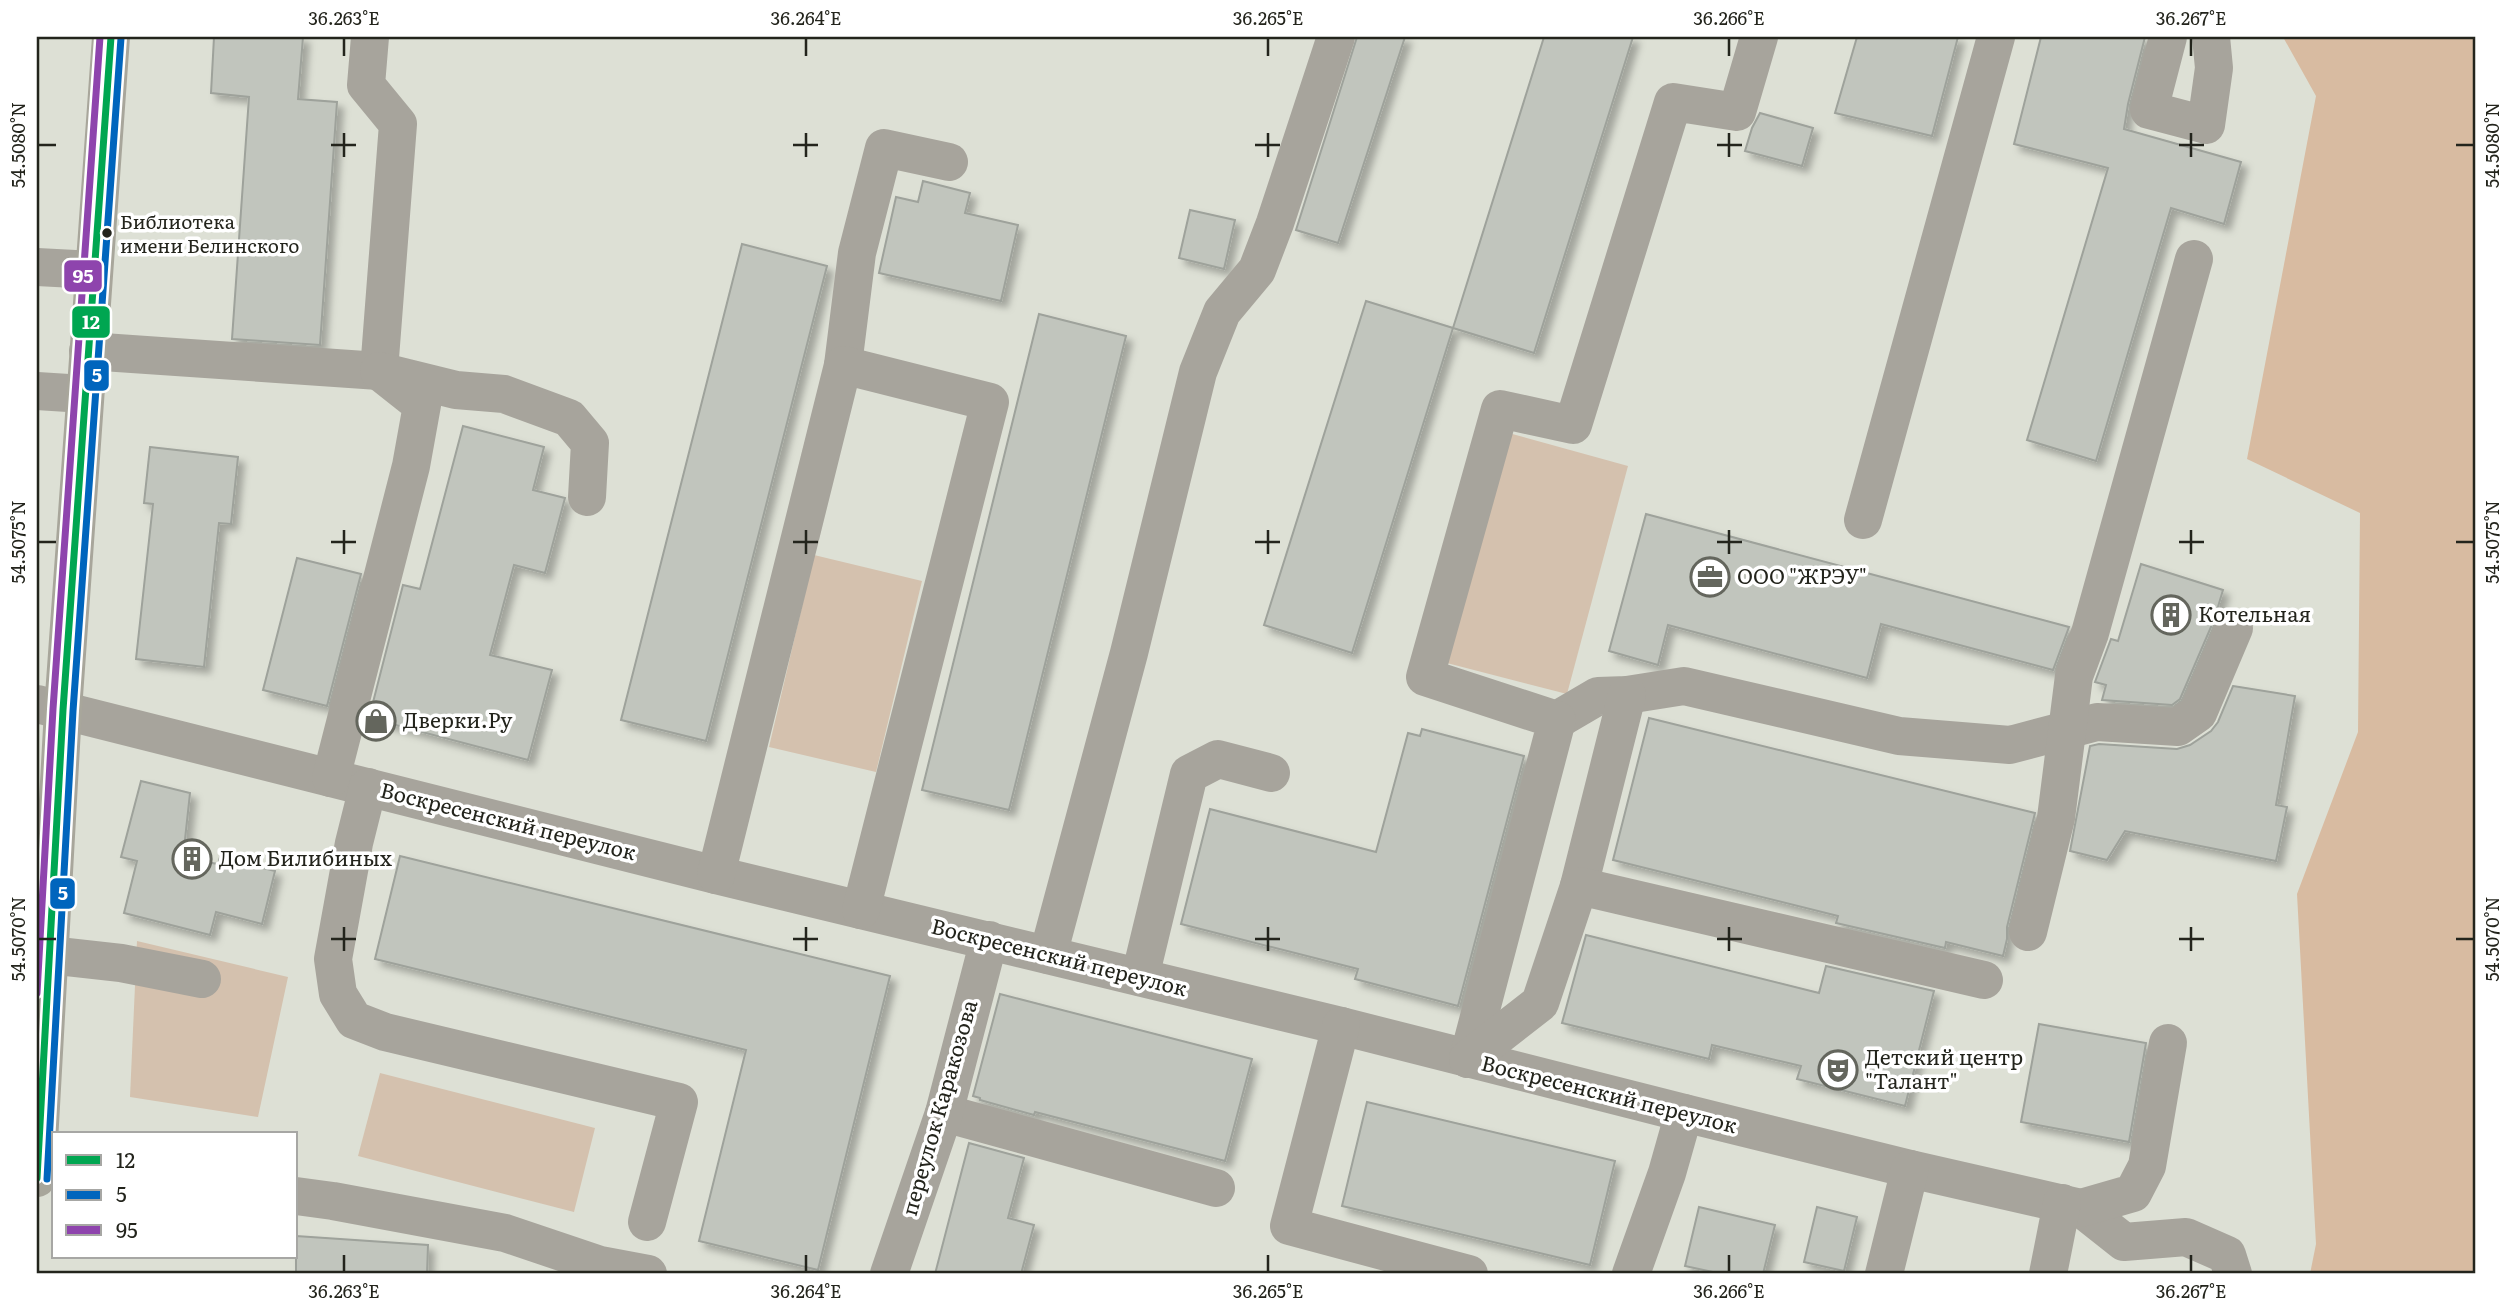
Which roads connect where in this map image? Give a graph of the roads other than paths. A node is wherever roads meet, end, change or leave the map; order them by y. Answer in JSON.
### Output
{"nodes":[{"id":1,"x":111,"y":37,"type":"edge"},
{"id":2,"x":370,"y":37,"type":"edge"},
{"id":3,"x":1336,"y":37,"type":"edge"},
{"id":4,"x":1759,"y":37,"type":"edge"},
{"id":5,"x":1996,"y":37,"type":"edge"},
{"id":6,"x":2168,"y":37,"type":"edge"},
{"id":7,"x":2211,"y":37,"type":"edge"},
{"id":8,"x":949,"y":162,"type":"dead end"},
{"id":9,"x":2194,"y":259,"type":"dead end"},
{"id":10,"x":37,"y":267,"type":"edge"},
{"id":11,"x":94,"y":270,"type":"junction"},
{"id":12,"x":88,"y":351,"type":"junction"},
{"id":13,"x":844,"y":365,"type":"junction"},
{"id":14,"x":379,"y":371,"type":"junction"},
{"id":15,"x":37,"y":391,"type":"edge"},
{"id":16,"x":84,"y":394,"type":"junction"},
{"id":17,"x":587,"y":498,"type":"dead end"},
{"id":18,"x":1863,"y":520,"type":"dead end"},
{"id":19,"x":2234,"y":628,"type":"dead end"},
{"id":20,"x":1627,"y":695,"type":"junction"},
{"id":21,"x":50,"y":707,"type":"edge"},
{"id":22,"x":1557,"y":720,"type":"junction"},
{"id":23,"x":2067,"y":730,"type":"junction"},
{"id":24,"x":1271,"y":773,"type":"dead end"},
{"id":25,"x":331,"y":778,"type":"junction"},
{"id":26,"x":368,"y":787,"type":"junction"},
{"id":27,"x":716,"y":874,"type":"junction"},
{"id":28,"x":1579,"y":886,"type":"junction"},
{"id":29,"x":862,"y":910,"type":"junction"},
{"id":30,"x":2028,"y":932,"type":"dead end"},
{"id":31,"x":46,"y":934,"type":"edge"},
{"id":32,"x":989,"y":940,"type":"junction"},
{"id":33,"x":1048,"y":955,"type":"junction"},
{"id":34,"x":1140,"y":977,"type":"junction"},
{"id":35,"x":202,"y":979,"type":"dead end"},
{"id":36,"x":1984,"y":980,"type":"dead end"},
{"id":37,"x":1340,"y":1026,"type":"junction"},
{"id":38,"x":2168,"y":1043,"type":"dead end"},
{"id":39,"x":1468,"y":1059,"type":"junction"},
{"id":40,"x":944,"y":1113,"type":"junction"},
{"id":41,"x":1684,"y":1114,"type":"junction"},
{"id":42,"x":1910,"y":1169,"type":"junction"},
{"id":43,"x":37,"y":1181,"type":"edge"},
{"id":44,"x":1216,"y":1188,"type":"dead end"},
{"id":45,"x":298,"y":1196,"type":"edge"},
{"id":46,"x":2072,"y":1205,"type":"junction"},
{"id":47,"x":647,"y":1222,"type":"dead end"},
{"id":48,"x":648,"y":1274,"type":"edge"},
{"id":49,"x":889,"y":1274,"type":"edge"},
{"id":50,"x":1469,"y":1274,"type":"edge"},
{"id":51,"x":1631,"y":1274,"type":"edge"},
{"id":52,"x":1884,"y":1274,"type":"edge"},
{"id":53,"x":2048,"y":1274,"type":"edge"},
{"id":54,"x":2233,"y":1274,"type":"edge"}],
"edges":[{"from":1,"to":11,"type":"main road"},
{"from":2,"to":14,"type":"street"},
{"from":3,"to":33,"type":"street"},
{"from":4,"to":22,"type":"street"},
{"from":5,"to":18,"type":"street"},
{"from":6,"to":7,"type":"street"},
{"from":8,"to":13,"type":"street"},
{"from":9,"to":23,"type":"street"},
{"from":10,"to":11,"type":"street"},
{"from":11,"to":12,"type":"main road"},
{"from":12,"to":14,"type":"street"},
{"from":12,"to":16,"type":"main road"},
{"from":13,"to":27,"type":"street"},
{"from":13,"to":29,"type":"street"},
{"from":14,"to":17,"type":"street"},
{"from":14,"to":25,"type":"street"},
{"from":15,"to":16,"type":"street"},
{"from":16,"to":21,"type":"main road"},
{"from":19,"to":23,"type":"street"},
{"from":20,"to":22,"type":"street"},
{"from":20,"to":23,"type":"street"},
{"from":20,"to":28,"type":"street"},
{"from":21,"to":25,"type":"street","name":"Воскресенский переулок"},
{"from":21,"to":31,"type":"main road"},
{"from":22,"to":39,"type":"street"},
{"from":23,"to":30,"type":"street"},
{"from":24,"to":34,"type":"street"},
{"from":25,"to":26,"type":"street","name":"Воскресенский переулок"},
{"from":26,"to":27,"type":"street","name":"Воскресенский переулок"},
{"from":26,"to":47,"type":"street"},
{"from":27,"to":29,"type":"street","name":"Воскресенский переулок"},
{"from":28,"to":36,"type":"street"},
{"from":28,"to":39,"type":"street"},
{"from":29,"to":32,"type":"street","name":"Воскресенский переулок"},
{"from":31,"to":35,"type":"street"},
{"from":31,"to":43,"type":"main road"},
{"from":32,"to":33,"type":"street","name":"Воскресенский переулок"},
{"from":32,"to":40,"type":"street","name":"переулок Каракозова"},
{"from":33,"to":34,"type":"street","name":"Воскресенский переулок"},
{"from":34,"to":37,"type":"street","name":"Воскресенский переулок"},
{"from":37,"to":39,"type":"street","name":"Воскресенский переулок"},
{"from":37,"to":50,"type":"street"},
{"from":38,"to":46,"type":"street"},
{"from":39,"to":41,"type":"street","name":"Воскресенский переулок"},
{"from":40,"to":44,"type":"street"},
{"from":40,"to":49,"type":"street","name":"переулок Каракозова"},
{"from":41,"to":42,"type":"street","name":"Воскресенский переулок"},
{"from":41,"to":51,"type":"street"},
{"from":42,"to":46,"type":"street","name":"Воскресенский переулок"},
{"from":42,"to":52,"type":"street"},
{"from":45,"to":48,"type":"street"},
{"from":46,"to":53,"type":"street"},
{"from":46,"to":54,"type":"street"}]}
